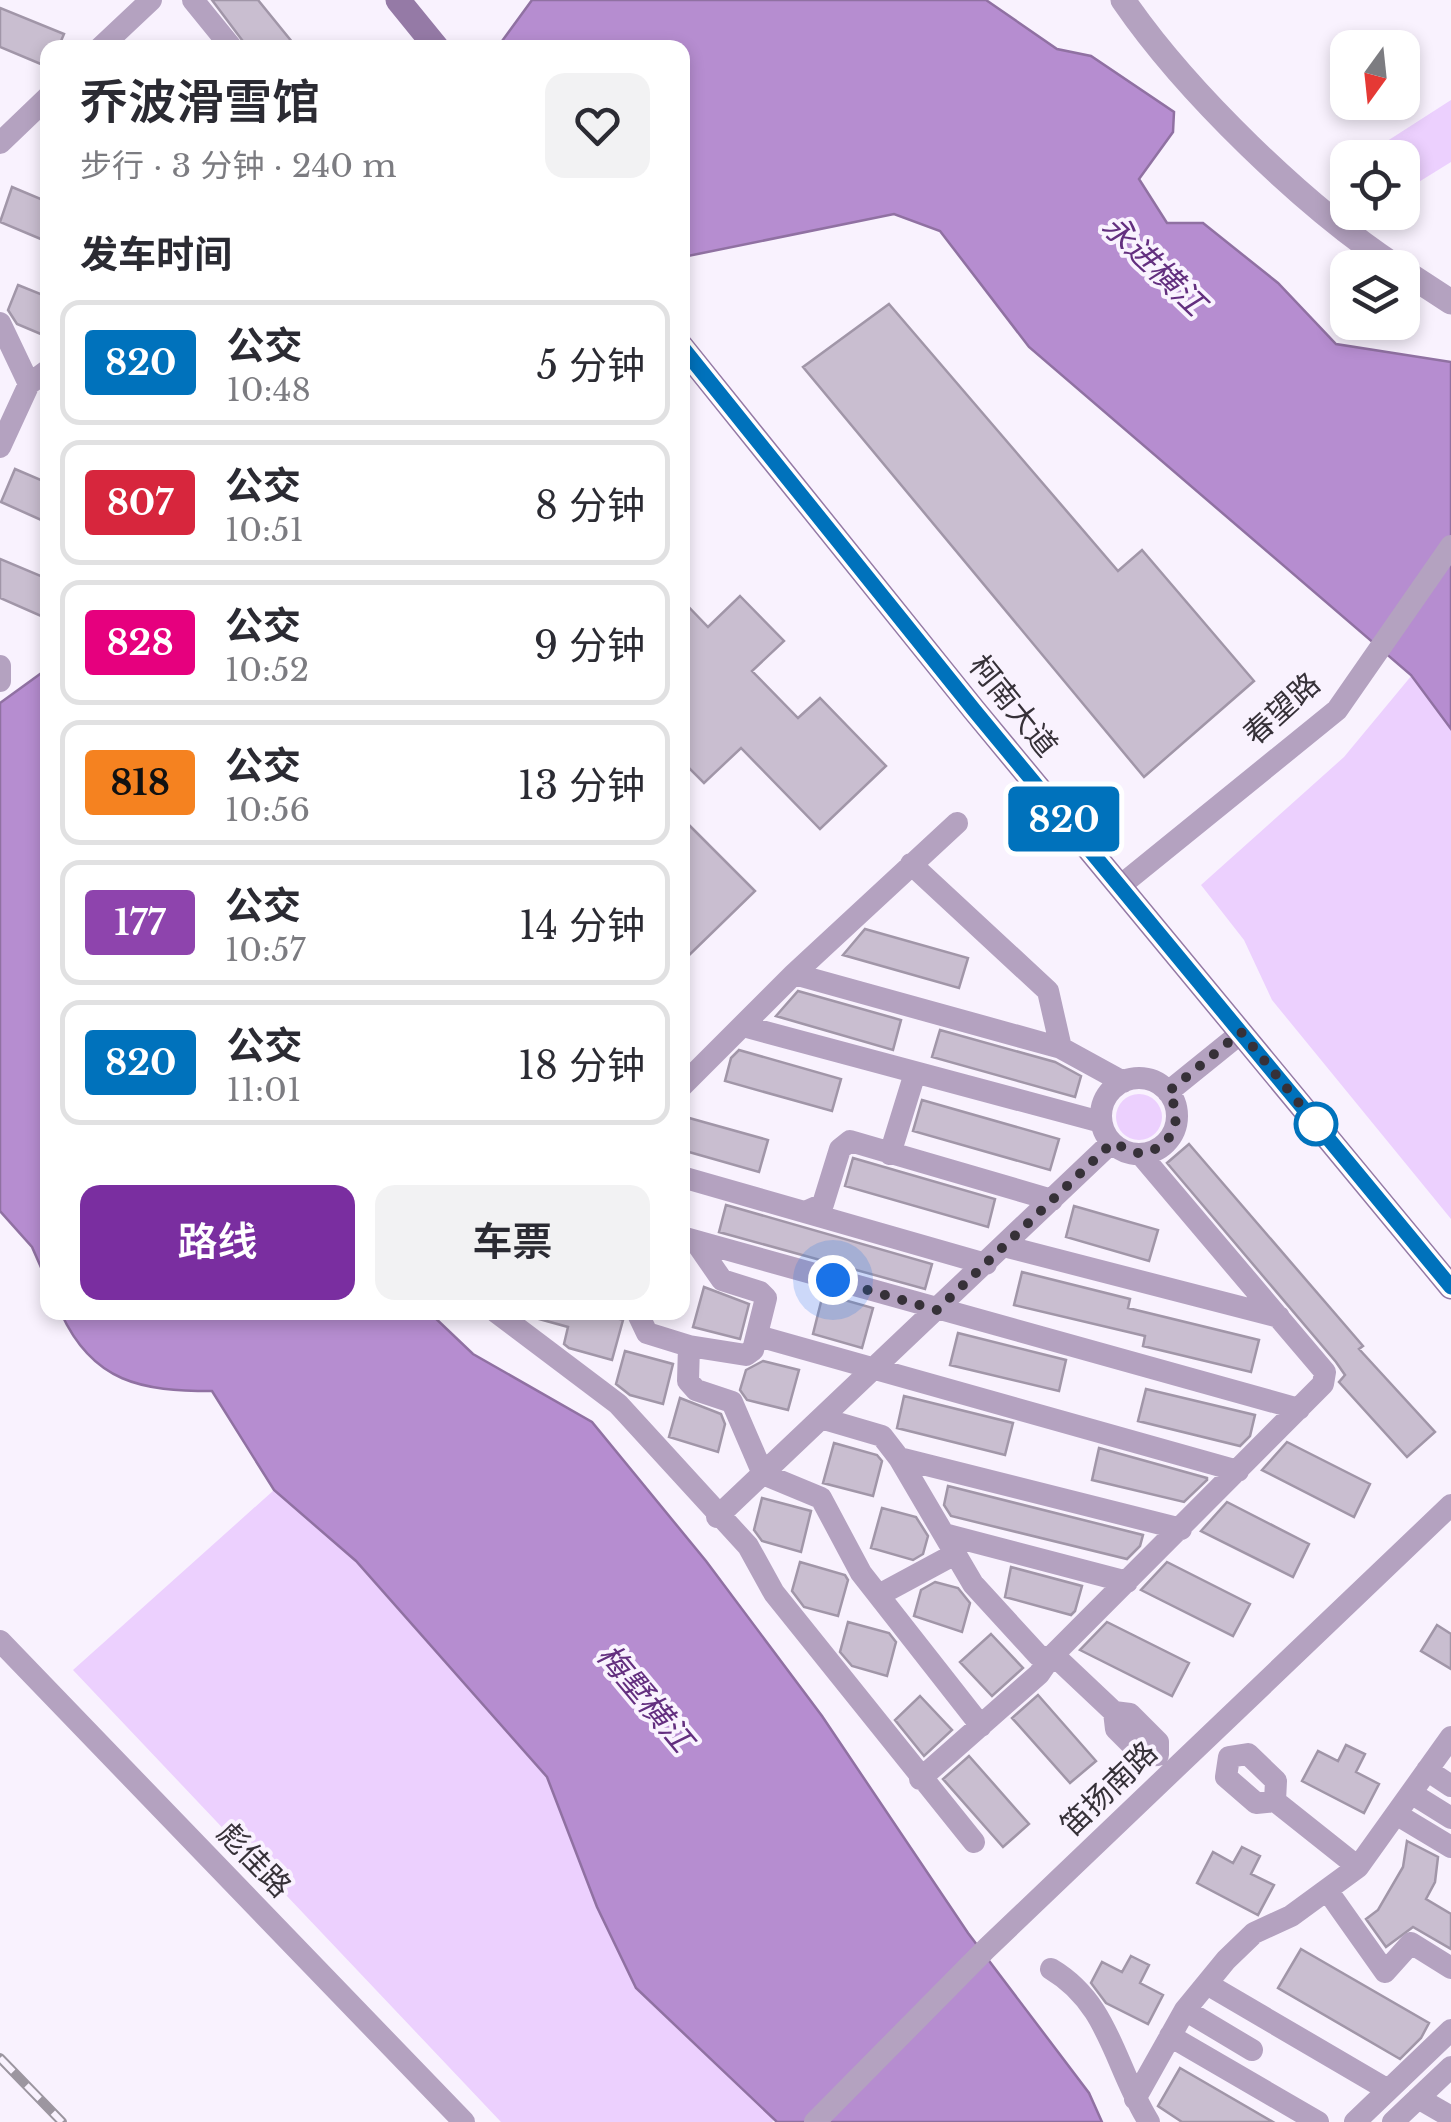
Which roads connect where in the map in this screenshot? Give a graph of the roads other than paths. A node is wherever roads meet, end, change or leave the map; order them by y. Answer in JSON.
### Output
{"nodes":[{"id":1,"x":151,"y":0,"type":"edge"},
{"id":2,"x":194,"y":0,"type":"edge"},
{"id":3,"x":398,"y":0,"type":"edge"},
{"id":4,"x":1123,"y":0,"type":"edge"},
{"id":5,"x":108,"y":40,"type":"edge"},
{"id":6,"x":226,"y":40,"type":"edge"},
{"id":7,"x":430,"y":40,"type":"edge"},
{"id":8,"x":40,"y":104,"type":"edge"},
{"id":9,"x":0,"y":143,"type":"edge"},
{"id":10,"x":1377,"y":250,"type":"edge"},
{"id":11,"x":1420,"y":282,"type":"edge"},
{"id":12,"x":1451,"y":302,"type":"edge"},
{"id":13,"x":0,"y":323,"type":"edge"},
{"id":14,"x":690,"y":356,"type":"edge"},
{"id":15,"x":38,"y":377,"type":"edge"},
{"id":16,"x":0,"y":447,"type":"edge"},
{"id":17,"x":1451,"y":546,"type":"edge"},
{"id":18,"x":0,"y":666,"type":"edge"},
{"id":19,"x":0,"y":682,"type":"edge"},
{"id":20,"x":957,"y":823,"type":"dead end"},
{"id":21,"x":912,"y":864,"type":"junction"},
{"id":22,"x":1120,"y":886,"type":"junction"},
{"id":23,"x":794,"y":974,"type":"junction"},
{"id":24,"x":742,"y":1026,"type":"junction"},
{"id":25,"x":1241,"y":1032,"type":"junction"},
{"id":26,"x":1061,"y":1048,"type":"junction"},
{"id":27,"x":915,"y":1073,"type":"junction"},
{"id":28,"x":690,"y":1078,"type":"edge"},
{"id":29,"x":1123,"y":1082,"type":"junction"},
{"id":30,"x":1168,"y":1092,"type":"junction"},
{"id":31,"x":1101,"y":1122,"type":"junction"},
{"id":32,"x":1112,"y":1143,"type":"junction"},
{"id":33,"x":890,"y":1154,"type":"junction"},
{"id":34,"x":1141,"y":1154,"type":"junction"},
{"id":35,"x":690,"y":1180,"type":"edge"},
{"id":36,"x":1052,"y":1200,"type":"junction"},
{"id":37,"x":805,"y":1212,"type":"junction"},
{"id":38,"x":690,"y":1239,"type":"edge"},
{"id":39,"x":690,"y":1240,"type":"edge"},
{"id":40,"x":1004,"y":1246,"type":"junction"},
{"id":41,"x":986,"y":1264,"type":"junction"},
{"id":42,"x":1451,"y":1287,"type":"edge"},
{"id":43,"x":937,"y":1310,"type":"junction"},
{"id":44,"x":1279,"y":1317,"type":"junction"},
{"id":45,"x":507,"y":1320,"type":"edge"},
{"id":46,"x":641,"y":1320,"type":"edge"},
{"id":47,"x":758,"y":1336,"type":"junction"},
{"id":48,"x":689,"y":1346,"type":"junction"},
{"id":49,"x":874,"y":1370,"type":"junction"},
{"id":50,"x":1299,"y":1409,"type":"junction"},
{"id":51,"x":824,"y":1418,"type":"junction"},
{"id":52,"x":899,"y":1458,"type":"junction"},
{"id":53,"x":1238,"y":1471,"type":"junction"},
{"id":54,"x":763,"y":1474,"type":"junction"},
{"id":55,"x":1451,"y":1505,"type":"edge"},
{"id":56,"x":717,"y":1517,"type":"junction"},
{"id":57,"x":1181,"y":1529,"type":"junction"},
{"id":58,"x":949,"y":1544,"type":"junction"},
{"id":59,"x":1127,"y":1582,"type":"junction"},
{"id":60,"x":879,"y":1595,"type":"junction"},
{"id":61,"x":0,"y":1640,"type":"edge"},
{"id":62,"x":1050,"y":1658,"type":"junction"},
{"id":63,"x":981,"y":1726,"type":"junction"},
{"id":64,"x":1208,"y":1736,"type":"junction"},
{"id":65,"x":1451,"y":1737,"type":"edge"},
{"id":66,"x":1166,"y":1762,"type":"junction"},
{"id":67,"x":1427,"y":1770,"type":"junction"},
{"id":68,"x":920,"y":1779,"type":"junction"},
{"id":69,"x":1451,"y":1786,"type":"edge"},
{"id":70,"x":1411,"y":1793,"type":"junction"},
{"id":71,"x":1396,"y":1814,"type":"junction"},
{"id":72,"x":1451,"y":1818,"type":"edge"},
{"id":73,"x":974,"y":1842,"type":"dead end"},
{"id":74,"x":1451,"y":1847,"type":"edge"},
{"id":75,"x":1358,"y":1867,"type":"junction"},
{"id":76,"x":1327,"y":1890,"type":"junction"},
{"id":77,"x":1051,"y":1968,"type":"dead end"},
{"id":78,"x":1451,"y":1968,"type":"edge"},
{"id":79,"x":1206,"y":1984,"type":"junction"},
{"id":80,"x":1186,"y":2010,"type":"junction"},
{"id":81,"x":1451,"y":2030,"type":"edge"},
{"id":82,"x":1170,"y":2036,"type":"junction"},
{"id":83,"x":1252,"y":2050,"type":"dead end"},
{"id":84,"x":1451,"y":2067,"type":"edge"},
{"id":85,"x":1388,"y":2090,"type":"junction"},
{"id":86,"x":1418,"y":2098,"type":"junction"},
{"id":87,"x":1134,"y":2099,"type":"junction"},
{"id":88,"x":1442,"y":2116,"type":"edge"},
{"id":89,"x":464,"y":2122,"type":"edge"},
{"id":90,"x":815,"y":2122,"type":"edge"},
{"id":91,"x":1149,"y":2122,"type":"edge"},
{"id":92,"x":1318,"y":2122,"type":"edge"},
{"id":93,"x":1355,"y":2122,"type":"edge"},
{"id":94,"x":1394,"y":2122,"type":"edge"}],
"edges":[{"from":1,"to":5,"type":"street"},
{"from":2,"to":6,"type":"street"},
{"from":3,"to":7,"type":"main road"},
{"from":4,"to":10,"type":"street"},
{"from":8,"to":9,"type":"street"},
{"from":11,"to":12,"type":"street"},
{"from":13,"to":15,"type":"street"},
{"from":14,"to":22,"type":"main road","name":"柯南大道"},
{"from":15,"to":16,"type":"street"},
{"from":17,"to":22,"type":"street","name":"春望路"},
{"from":18,"to":19,"type":"street"},
{"from":20,"to":21,"type":"street"},
{"from":21,"to":23,"type":"street"},
{"from":21,"to":26,"type":"street"},
{"from":22,"to":25,"type":"main road","name":"柯南大道"},
{"from":23,"to":24,"type":"street"},
{"from":23,"to":26,"type":"street"},
{"from":24,"to":27,"type":"street"},
{"from":24,"to":28,"type":"street"},
{"from":25,"to":30,"type":"street"},
{"from":25,"to":42,"type":"main road","name":"柯南大道"},
{"from":26,"to":29,"type":"street"},
{"from":27,"to":31,"type":"street"},
{"from":27,"to":33,"type":"street"},
{"from":29,"to":30,"type":"street"},
{"from":29,"to":31,"type":"street"},
{"from":30,"to":34,"type":"street"},
{"from":31,"to":32,"type":"street"},
{"from":32,"to":34,"type":"street"},
{"from":32,"to":36,"type":"street"},
{"from":33,"to":36,"type":"street"},
{"from":33,"to":37,"type":"street"},
{"from":34,"to":44,"type":"street"},
{"from":35,"to":37,"type":"street"},
{"from":36,"to":40,"type":"street"},
{"from":37,"to":41,"type":"street"},
{"from":38,"to":43,"type":"street"},
{"from":39,"to":47,"type":"street"},
{"from":40,"to":41,"type":"street"},
{"from":40,"to":44,"type":"street"},
{"from":41,"to":43,"type":"street"},
{"from":43,"to":49,"type":"street"},
{"from":43,"to":50,"type":"street"},
{"from":44,"to":50,"type":"street"},
{"from":45,"to":56,"type":"street"},
{"from":46,"to":48,"type":"street"},
{"from":47,"to":48,"type":"street"},
{"from":47,"to":49,"type":"street"},
{"from":48,"to":54,"type":"street"},
{"from":49,"to":51,"type":"street"},
{"from":49,"to":53,"type":"street"},
{"from":50,"to":53,"type":"street"},
{"from":51,"to":52,"type":"street"},
{"from":51,"to":54,"type":"street"},
{"from":52,"to":57,"type":"street"},
{"from":52,"to":58,"type":"street"},
{"from":53,"to":57,"type":"street"},
{"from":54,"to":56,"type":"street"},
{"from":54,"to":60,"type":"street"},
{"from":55,"to":64,"type":"street","name":"笛扬南路"},
{"from":56,"to":68,"type":"street"},
{"from":57,"to":59,"type":"street"},
{"from":58,"to":59,"type":"street"},
{"from":58,"to":60,"type":"street"},
{"from":58,"to":62,"type":"street"},
{"from":59,"to":62,"type":"street"},
{"from":60,"to":63,"type":"street"},
{"from":61,"to":89,"type":"street","name":"彪佳路"},
{"from":62,"to":63,"type":"street"},
{"from":62,"to":66,"type":"street"},
{"from":63,"to":68,"type":"street"},
{"from":64,"to":66,"type":"street","name":"笛扬南路"},
{"from":64,"to":75,"type":"street"},
{"from":65,"to":67,"type":"street"},
{"from":66,"to":90,"type":"street","name":"笛扬南路"},
{"from":67,"to":69,"type":"street"},
{"from":67,"to":70,"type":"street"},
{"from":68,"to":73,"type":"street"},
{"from":70,"to":71,"type":"street"},
{"from":70,"to":72,"type":"street"},
{"from":71,"to":74,"type":"street"},
{"from":71,"to":75,"type":"street"},
{"from":75,"to":76,"type":"street"},
{"from":76,"to":78,"type":"street"},
{"from":76,"to":79,"type":"street"},
{"from":77,"to":87,"type":"street"},
{"from":79,"to":80,"type":"street"},
{"from":79,"to":85,"type":"street"},
{"from":80,"to":82,"type":"street"},
{"from":80,"to":83,"type":"street"},
{"from":81,"to":85,"type":"street"},
{"from":82,"to":87,"type":"street"},
{"from":82,"to":92,"type":"street"},
{"from":84,"to":86,"type":"street"},
{"from":85,"to":93,"type":"street"},
{"from":86,"to":88,"type":"street"},
{"from":86,"to":94,"type":"street"},
{"from":87,"to":91,"type":"street"}]}
